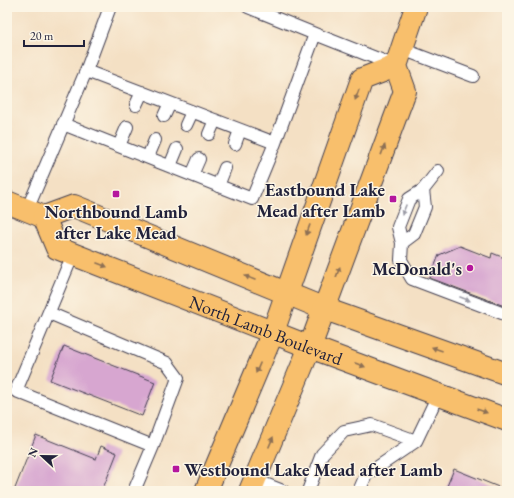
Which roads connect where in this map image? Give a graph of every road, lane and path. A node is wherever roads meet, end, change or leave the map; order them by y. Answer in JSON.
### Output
{"nodes":[{"id":1,"x":110,"y":7,"type":"edge"},
{"id":2,"x":248,"y":7,"type":"edge"},
{"id":3,"x":416,"y":7,"type":"edge"},
{"id":4,"x":315,"y":34,"type":"junction"},
{"id":5,"x":399,"y":58,"type":"junction"},
{"id":6,"x":86,"y":71,"type":"junction"},
{"id":7,"x":473,"y":76,"type":"dead end"},
{"id":8,"x":142,"y":92,"type":"junction"},
{"id":9,"x":170,"y":103,"type":"junction"},
{"id":10,"x":136,"y":105,"type":"dead end"},
{"id":11,"x":192,"y":112,"type":"junction"},
{"id":12,"x":164,"y":116,"type":"dead end"},
{"id":13,"x":215,"y":120,"type":"junction"},
{"id":14,"x":63,"y":124,"type":"junction"},
{"id":15,"x":186,"y":125,"type":"dead end"},
{"id":16,"x":128,"y":127,"type":"dead end"},
{"id":17,"x":240,"y":130,"type":"junction"},
{"id":18,"x":209,"y":134,"type":"dead end"},
{"id":19,"x":155,"y":140,"type":"dead end"},
{"id":20,"x":275,"y":143,"type":"junction"},
{"id":21,"x":235,"y":144,"type":"dead end"},
{"id":22,"x":119,"y":146,"type":"junction"},
{"id":23,"x":177,"y":149,"type":"dead end"},
{"id":24,"x":148,"y":157,"type":"junction"},
{"id":25,"x":199,"y":159,"type":"dead end"},
{"id":26,"x":170,"y":166,"type":"junction"},
{"id":27,"x":225,"y":168,"type":"dead end"},
{"id":28,"x":438,"y":171,"type":"dead end"},
{"id":29,"x":192,"y":175,"type":"junction"},
{"id":30,"x":218,"y":186,"type":"junction"},
{"id":31,"x":423,"y":190,"type":"junction"},
{"id":32,"x":7,"y":202,"type":"edge"},
{"id":33,"x":35,"y":214,"type":"junction"},
{"id":34,"x":402,"y":243,"type":"junction"},
{"id":35,"x":73,"y":254,"type":"junction"},
{"id":36,"x":286,"y":293,"type":"junction"},
{"id":37,"x":325,"y":308,"type":"junction"},
{"id":38,"x":49,"y":313,"type":"junction"},
{"id":39,"x":507,"y":315,"type":"edge"},
{"id":40,"x":273,"y":332,"type":"junction"},
{"id":41,"x":310,"y":347,"type":"junction"},
{"id":42,"x":507,"y":374,"type":"edge"},
{"id":43,"x":438,"y":395,"type":"junction"},
{"id":44,"x":507,"y":420,"type":"edge"},
{"id":45,"x":416,"y":441,"type":"junction"},
{"id":46,"x":153,"y":446,"type":"junction"},
{"id":47,"x":252,"y":485,"type":"edge"},
{"id":48,"x":134,"y":491,"type":"edge"},
{"id":49,"x":206,"y":491,"type":"edge"},
{"id":50,"x":283,"y":491,"type":"edge"},
{"id":51,"x":308,"y":491,"type":"edge"},
{"id":52,"x":359,"y":491,"type":"edge"}],
"edges":[{"from":1,"to":6,"type":"lane"},
{"from":2,"to":4,"type":"lane"},
{"from":3,"to":5,"type":"main road"},
{"from":4,"to":5,"type":"lane"},
{"from":4,"to":20,"type":"lane"},
{"from":5,"to":7,"type":"lane"},
{"from":5,"to":36,"type":"main road","one_way":true},
{"from":37,"to":5,"type":"main road","one_way":true},
{"from":6,"to":8,"type":"lane"},
{"from":6,"to":14,"type":"lane"},
{"from":8,"to":9,"type":"lane"},
{"from":8,"to":10,"type":"lane"},
{"from":9,"to":11,"type":"lane"},
{"from":9,"to":12,"type":"lane"},
{"from":11,"to":13,"type":"lane"},
{"from":11,"to":15,"type":"lane"},
{"from":13,"to":17,"type":"lane"},
{"from":13,"to":18,"type":"lane"},
{"from":14,"to":22,"type":"lane"},
{"from":14,"to":33,"type":"lane"},
{"from":16,"to":22,"type":"lane"},
{"from":17,"to":20,"type":"lane"},
{"from":17,"to":21,"type":"lane"},
{"from":19,"to":24,"type":"lane"},
{"from":20,"to":30,"type":"lane"},
{"from":22,"to":24,"type":"lane"},
{"from":23,"to":26,"type":"lane"},
{"from":24,"to":26,"type":"lane"},
{"from":25,"to":29,"type":"lane"},
{"from":26,"to":29,"type":"lane"},
{"from":27,"to":30,"type":"lane"},
{"from":28,"to":31,"type":"lane"},
{"from":29,"to":30,"type":"lane"},
{"from":31,"to":34,"type":"lane"},
{"from":31,"to":34,"type":"lane","one_way":true},
{"from":32,"to":33,"type":"main road"},
{"from":33,"to":35,"type":"main road","name":"North Lamb Boulevard"},
{"from":36,"to":33,"type":"main road","one_way":true},
{"from":34,"to":39,"type":"lane","one_way":true},
{"from":35,"to":38,"type":"lane"},
{"from":35,"to":40,"type":"main road","name":"North Lamb Boulevard","one_way":true},
{"from":36,"to":37,"type":"main road"},
{"from":36,"to":40,"type":"main road"},
{"from":37,"to":41,"type":"main road"},
{"from":42,"to":37,"type":"main road","one_way":true},
{"from":38,"to":46,"type":"lane"},
{"from":38,"to":46,"type":"lane"},
{"from":40,"to":41,"type":"main road","name":"North Lamb Boulevard"},
{"from":40,"to":49,"type":"main road","one_way":true},
{"from":41,"to":43,"type":"main road","name":"North Lamb Boulevard","one_way":true},
{"from":47,"to":41,"type":"main road","one_way":true},
{"from":43,"to":44,"type":"main road","name":"North Lamb Boulevard","one_way":true},
{"from":43,"to":45,"type":"lane"},
{"from":45,"to":51,"type":"lane"},
{"from":45,"to":52,"type":"lane"},
{"from":46,"to":48,"type":"lane"},
{"from":47,"to":50,"type":"lane"}]}
